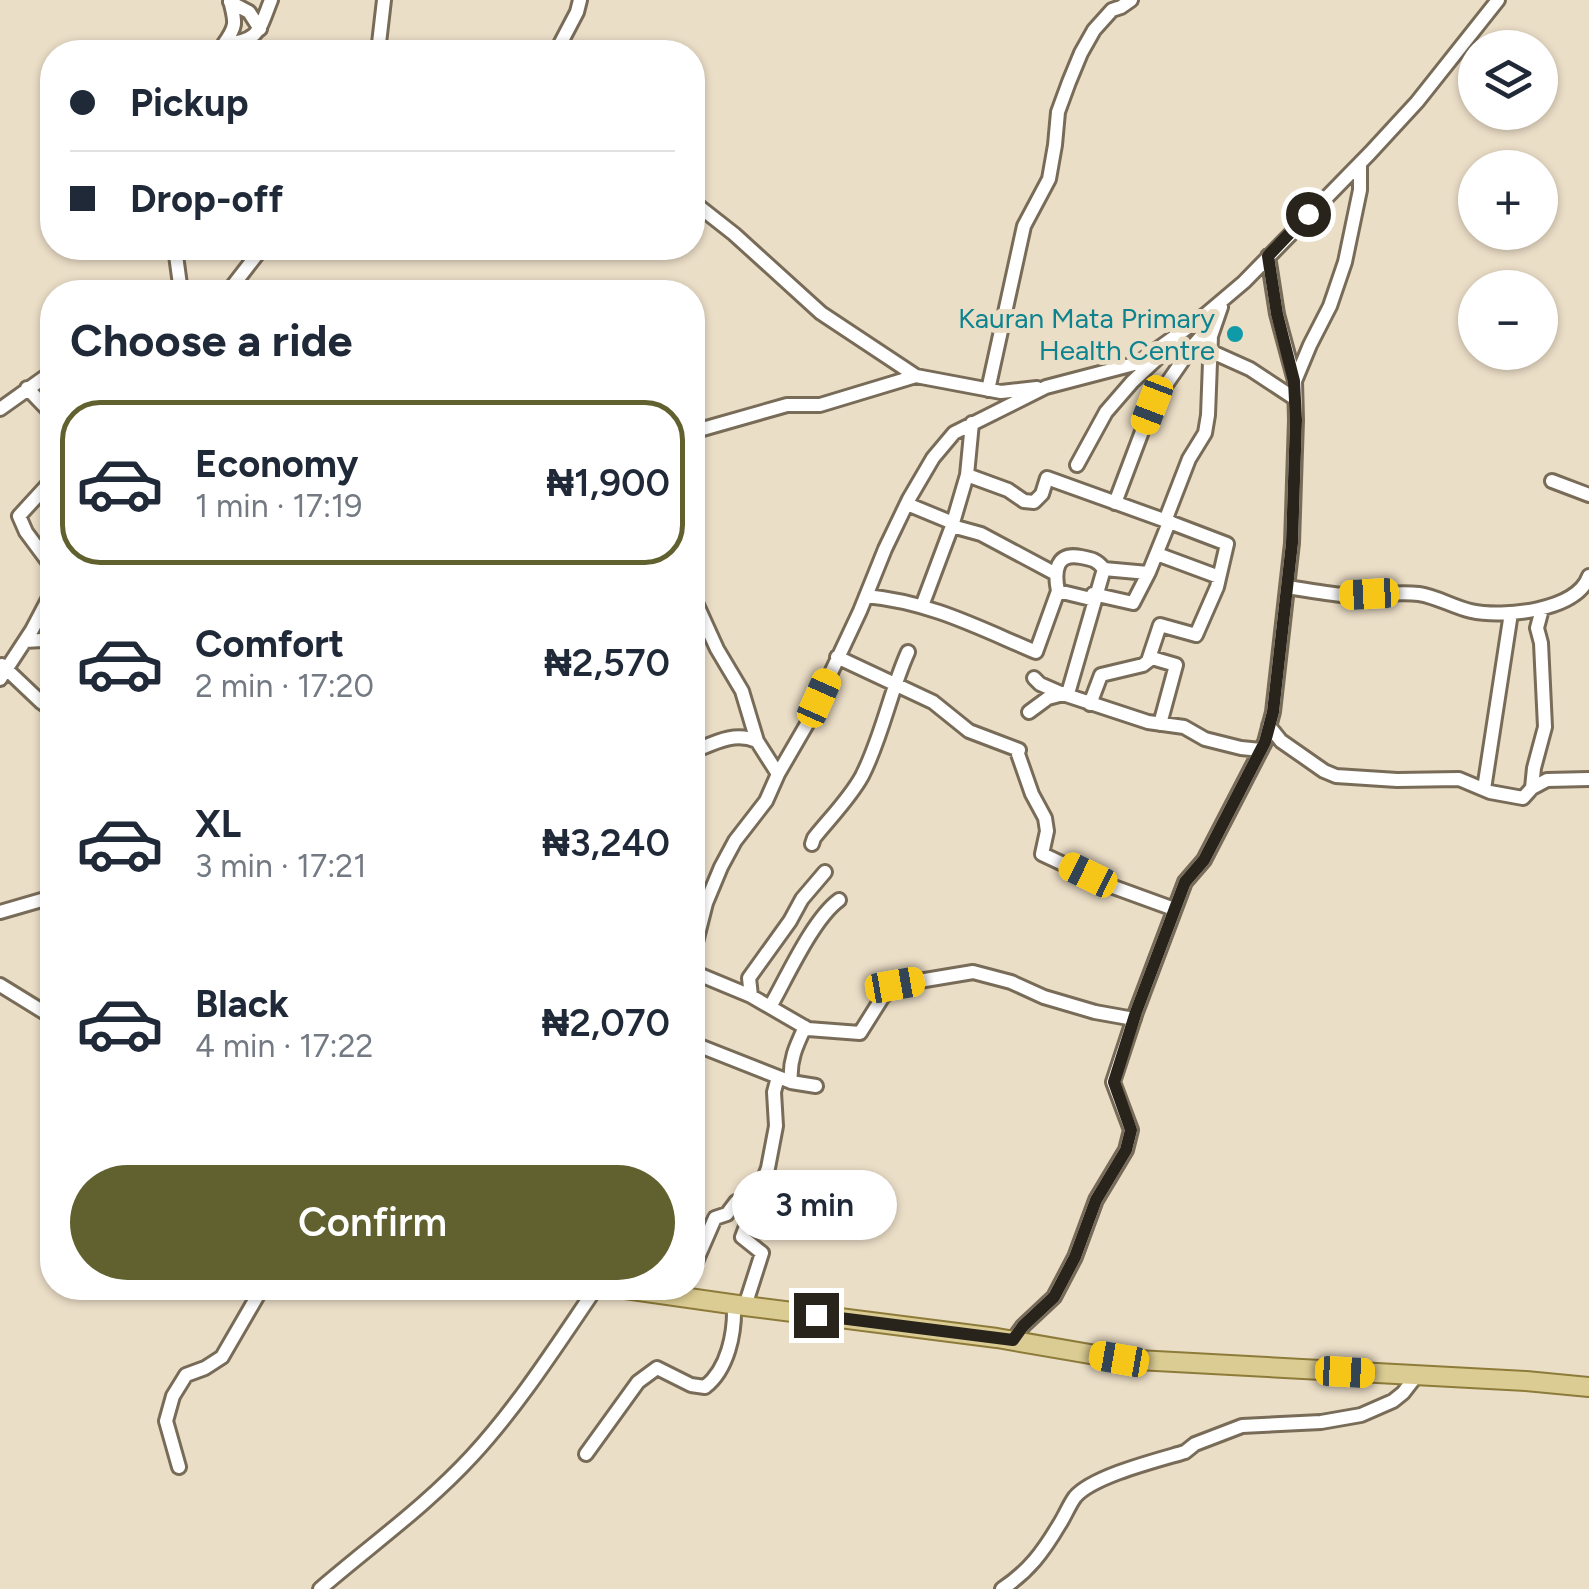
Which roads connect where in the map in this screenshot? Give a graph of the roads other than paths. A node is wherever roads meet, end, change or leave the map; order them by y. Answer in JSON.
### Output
{"nodes":[{"id":1,"x":271,"y":0,"type":"edge"},
{"id":2,"x":384,"y":0,"type":"edge"},
{"id":3,"x":580,"y":0,"type":"edge"},
{"id":4,"x":1131,"y":0,"type":"edge"},
{"id":5,"x":1498,"y":0,"type":"edge"},
{"id":6,"x":230,"y":1,"type":"edge"},
{"id":7,"x":260,"y":29,"type":"junction"},
{"id":8,"x":226,"y":40,"type":"edge"},
{"id":9,"x":246,"y":40,"type":"edge"},
{"id":10,"x":379,"y":40,"type":"edge"},
{"id":11,"x":562,"y":40,"type":"edge"},
{"id":12,"x":1360,"y":163,"type":"junction"},
{"id":13,"x":705,"y":211,"type":"edge"},
{"id":14,"x":1268,"y":256,"type":"junction"},
{"id":15,"x":253,"y":260,"type":"edge"},
{"id":16,"x":237,"y":280,"type":"edge"},
{"id":17,"x":1218,"y":311,"type":"junction"},
{"id":18,"x":1169,"y":345,"type":"junction"},
{"id":19,"x":1192,"y":347,"type":"junction"},
{"id":20,"x":1210,"y":352,"type":"junction"},
{"id":21,"x":916,"y":376,"type":"junction"},
{"id":22,"x":40,"y":380,"type":"edge"},
{"id":23,"x":1294,"y":381,"type":"junction"},
{"id":24,"x":1046,"y":387,"type":"junction"},
{"id":25,"x":27,"y":388,"type":"junction"},
{"id":26,"x":988,"y":390,"type":"junction"},
{"id":27,"x":1294,"y":398,"type":"junction"},
{"id":28,"x":40,"y":402,"type":"edge"},
{"id":29,"x":0,"y":409,"type":"edge"},
{"id":30,"x":972,"y":424,"type":"junction"},
{"id":31,"x":705,"y":428,"type":"edge"},
{"id":32,"x":1077,"y":465,"type":"dead end"},
{"id":33,"x":967,"y":475,"type":"junction"},
{"id":34,"x":1552,"y":481,"type":"dead end"},
{"id":35,"x":40,"y":493,"type":"edge"},
{"id":36,"x":1589,"y":495,"type":"edge"},
{"id":37,"x":907,"y":504,"type":"junction"},
{"id":38,"x":1115,"y":504,"type":"junction"},
{"id":39,"x":1168,"y":522,"type":"junction"},
{"id":40,"x":953,"y":525,"type":"junction"},
{"id":41,"x":40,"y":551,"type":"edge"},
{"id":42,"x":1156,"y":554,"type":"junction"},
{"id":43,"x":1104,"y":569,"type":"junction"},
{"id":44,"x":1148,"y":573,"type":"junction"},
{"id":45,"x":1056,"y":574,"type":"junction"},
{"id":46,"x":1589,"y":576,"type":"edge"},
{"id":47,"x":1219,"y":577,"type":"junction"},
{"id":48,"x":1288,"y":587,"type":"junction"},
{"id":49,"x":1058,"y":591,"type":"junction"},
{"id":50,"x":1096,"y":595,"type":"junction"},
{"id":51,"x":866,"y":596,"type":"junction"},
{"id":52,"x":922,"y":606,"type":"junction"},
{"id":53,"x":1542,"y":608,"type":"junction"},
{"id":54,"x":40,"y":614,"type":"edge"},
{"id":55,"x":1510,"y":614,"type":"junction"},
{"id":56,"x":705,"y":623,"type":"edge"},
{"id":57,"x":25,"y":641,"type":"junction"},
{"id":58,"x":40,"y":642,"type":"edge"},
{"id":59,"x":908,"y":652,"type":"dead end"},
{"id":60,"x":838,"y":658,"type":"junction"},
{"id":61,"x":1148,"y":661,"type":"junction"},
{"id":62,"x":2,"y":670,"type":"edge"},
{"id":63,"x":1034,"y":678,"type":"dead end"},
{"id":64,"x":894,"y":682,"type":"junction"},
{"id":65,"x":1063,"y":694,"type":"junction"},
{"id":66,"x":40,"y":702,"type":"edge"},
{"id":67,"x":1090,"y":704,"type":"junction"},
{"id":68,"x":1029,"y":712,"type":"dead end"},
{"id":69,"x":1160,"y":724,"type":"junction"},
{"id":70,"x":1269,"y":726,"type":"junction"},
{"id":71,"x":757,"y":741,"type":"junction"},
{"id":72,"x":705,"y":747,"type":"edge"},
{"id":73,"x":1261,"y":750,"type":"junction"},
{"id":74,"x":778,"y":774,"type":"junction"},
{"id":75,"x":1589,"y":779,"type":"edge"},
{"id":76,"x":1532,"y":788,"type":"junction"},
{"id":77,"x":1484,"y":789,"type":"junction"},
{"id":78,"x":812,"y":844,"type":"dead end"},
{"id":79,"x":825,"y":872,"type":"dead end"},
{"id":80,"x":840,"y":900,"type":"dead end"},
{"id":81,"x":40,"y":901,"type":"edge"},
{"id":82,"x":705,"y":906,"type":"edge"},
{"id":83,"x":1174,"y":910,"type":"junction"},
{"id":84,"x":0,"y":912,"type":"edge"},
{"id":85,"x":705,"y":979,"type":"edge"},
{"id":86,"x":0,"y":986,"type":"edge"},
{"id":87,"x":751,"y":996,"type":"junction"},
{"id":88,"x":770,"y":1007,"type":"junction"},
{"id":89,"x":40,"y":1010,"type":"edge"},
{"id":90,"x":1134,"y":1019,"type":"junction"},
{"id":91,"x":805,"y":1027,"type":"junction"},
{"id":92,"x":705,"y":1049,"type":"edge"},
{"id":93,"x":784,"y":1079,"type":"junction"},
{"id":94,"x":816,"y":1086,"type":"dead end"},
{"id":95,"x":752,"y":1207,"type":"junction"},
{"id":96,"x":705,"y":1242,"type":"edge"},
{"id":97,"x":705,"y":1297,"type":"edge"},
{"id":98,"x":255,"y":1300,"type":"edge"},
{"id":99,"x":588,"y":1300,"type":"edge"},
{"id":100,"x":739,"y":1306,"type":"junction"},
{"id":101,"x":1013,"y":1340,"type":"junction"},
{"id":102,"x":1418,"y":1376,"type":"junction"},
{"id":103,"x":1589,"y":1387,"type":"edge"},
{"id":104,"x":586,"y":1454,"type":"dead end"},
{"id":105,"x":179,"y":1467,"type":"dead end"},
{"id":106,"x":320,"y":1589,"type":"edge"},
{"id":107,"x":1002,"y":1589,"type":"edge"}],
"edges":[{"from":1,"to":7,"type":"street"},
{"from":2,"to":10,"type":"street"},
{"from":3,"to":11,"type":"street"},
{"from":4,"to":26,"type":"street"},
{"from":5,"to":12,"type":"street"},
{"from":6,"to":7,"type":"street"},
{"from":6,"to":8,"type":"street"},
{"from":7,"to":9,"type":"street"},
{"from":12,"to":14,"type":"street"},
{"from":12,"to":23,"type":"street"},
{"from":13,"to":21,"type":"street"},
{"from":14,"to":17,"type":"street"},
{"from":14,"to":23,"type":"street"},
{"from":15,"to":16,"type":"street"},
{"from":17,"to":18,"type":"street"},
{"from":17,"to":19,"type":"street"},
{"from":17,"to":20,"type":"street"},
{"from":18,"to":19,"type":"street"},
{"from":18,"to":24,"type":"street"},
{"from":18,"to":32,"type":"street"},
{"from":19,"to":20,"type":"street"},
{"from":19,"to":38,"type":"street"},
{"from":20,"to":27,"type":"street"},
{"from":20,"to":39,"type":"street"},
{"from":21,"to":26,"type":"street"},
{"from":21,"to":31,"type":"street"},
{"from":22,"to":25,"type":"street"},
{"from":23,"to":27,"type":"street"},
{"from":24,"to":26,"type":"street"},
{"from":24,"to":30,"type":"street"},
{"from":25,"to":28,"type":"street"},
{"from":25,"to":29,"type":"street"},
{"from":27,"to":48,"type":"street"},
{"from":30,"to":33,"type":"street"},
{"from":30,"to":37,"type":"street"},
{"from":33,"to":38,"type":"street"},
{"from":33,"to":40,"type":"street"},
{"from":34,"to":36,"type":"street"},
{"from":35,"to":41,"type":"street"},
{"from":37,"to":40,"type":"street"},
{"from":37,"to":51,"type":"street"},
{"from":38,"to":39,"type":"street"},
{"from":39,"to":42,"type":"street"},
{"from":39,"to":47,"type":"street"},
{"from":40,"to":45,"type":"street"},
{"from":40,"to":52,"type":"street"},
{"from":42,"to":44,"type":"street"},
{"from":42,"to":47,"type":"street"},
{"from":43,"to":44,"type":"street"},
{"from":43,"to":45,"type":"street"},
{"from":43,"to":50,"type":"street"},
{"from":44,"to":50,"type":"street"},
{"from":45,"to":49,"type":"street"},
{"from":46,"to":53,"type":"street"},
{"from":47,"to":61,"type":"street"},
{"from":48,"to":55,"type":"street"},
{"from":48,"to":70,"type":"street"},
{"from":49,"to":50,"type":"street"},
{"from":49,"to":52,"type":"street"},
{"from":50,"to":65,"type":"street"},
{"from":51,"to":52,"type":"street"},
{"from":51,"to":60,"type":"street"},
{"from":53,"to":55,"type":"street"},
{"from":53,"to":76,"type":"street"},
{"from":54,"to":57,"type":"street"},
{"from":55,"to":77,"type":"street"},
{"from":56,"to":71,"type":"street"},
{"from":57,"to":58,"type":"street"},
{"from":57,"to":62,"type":"street"},
{"from":59,"to":64,"type":"street"},
{"from":60,"to":64,"type":"street"},
{"from":60,"to":74,"type":"street"},
{"from":61,"to":67,"type":"street"},
{"from":61,"to":69,"type":"street"},
{"from":62,"to":66,"type":"street"},
{"from":63,"to":65,"type":"street"},
{"from":64,"to":78,"type":"street"},
{"from":64,"to":83,"type":"street"},
{"from":65,"to":67,"type":"street"},
{"from":65,"to":68,"type":"street"},
{"from":67,"to":69,"type":"street"},
{"from":69,"to":73,"type":"street"},
{"from":70,"to":73,"type":"street"},
{"from":70,"to":77,"type":"street"},
{"from":71,"to":72,"type":"street"},
{"from":71,"to":74,"type":"street"},
{"from":73,"to":83,"type":"street"},
{"from":74,"to":82,"type":"street"},
{"from":75,"to":76,"type":"street"},
{"from":76,"to":77,"type":"street"},
{"from":79,"to":87,"type":"street"},
{"from":80,"to":88,"type":"street"},
{"from":81,"to":84,"type":"street"},
{"from":83,"to":90,"type":"street"},
{"from":85,"to":87,"type":"street"},
{"from":86,"to":89,"type":"street"},
{"from":87,"to":88,"type":"street"},
{"from":88,"to":91,"type":"street"},
{"from":90,"to":91,"type":"street"},
{"from":90,"to":101,"type":"street"},
{"from":91,"to":93,"type":"street"},
{"from":92,"to":93,"type":"street"},
{"from":93,"to":94,"type":"street"},
{"from":93,"to":95,"type":"street"},
{"from":95,"to":96,"type":"street"},
{"from":95,"to":100,"type":"street"},
{"from":97,"to":100,"type":"main road"},
{"from":98,"to":105,"type":"street"},
{"from":99,"to":106,"type":"street"},
{"from":100,"to":101,"type":"main road"},
{"from":100,"to":104,"type":"street"},
{"from":101,"to":102,"type":"main road"},
{"from":102,"to":103,"type":"main road"},
{"from":102,"to":107,"type":"street"}]}
